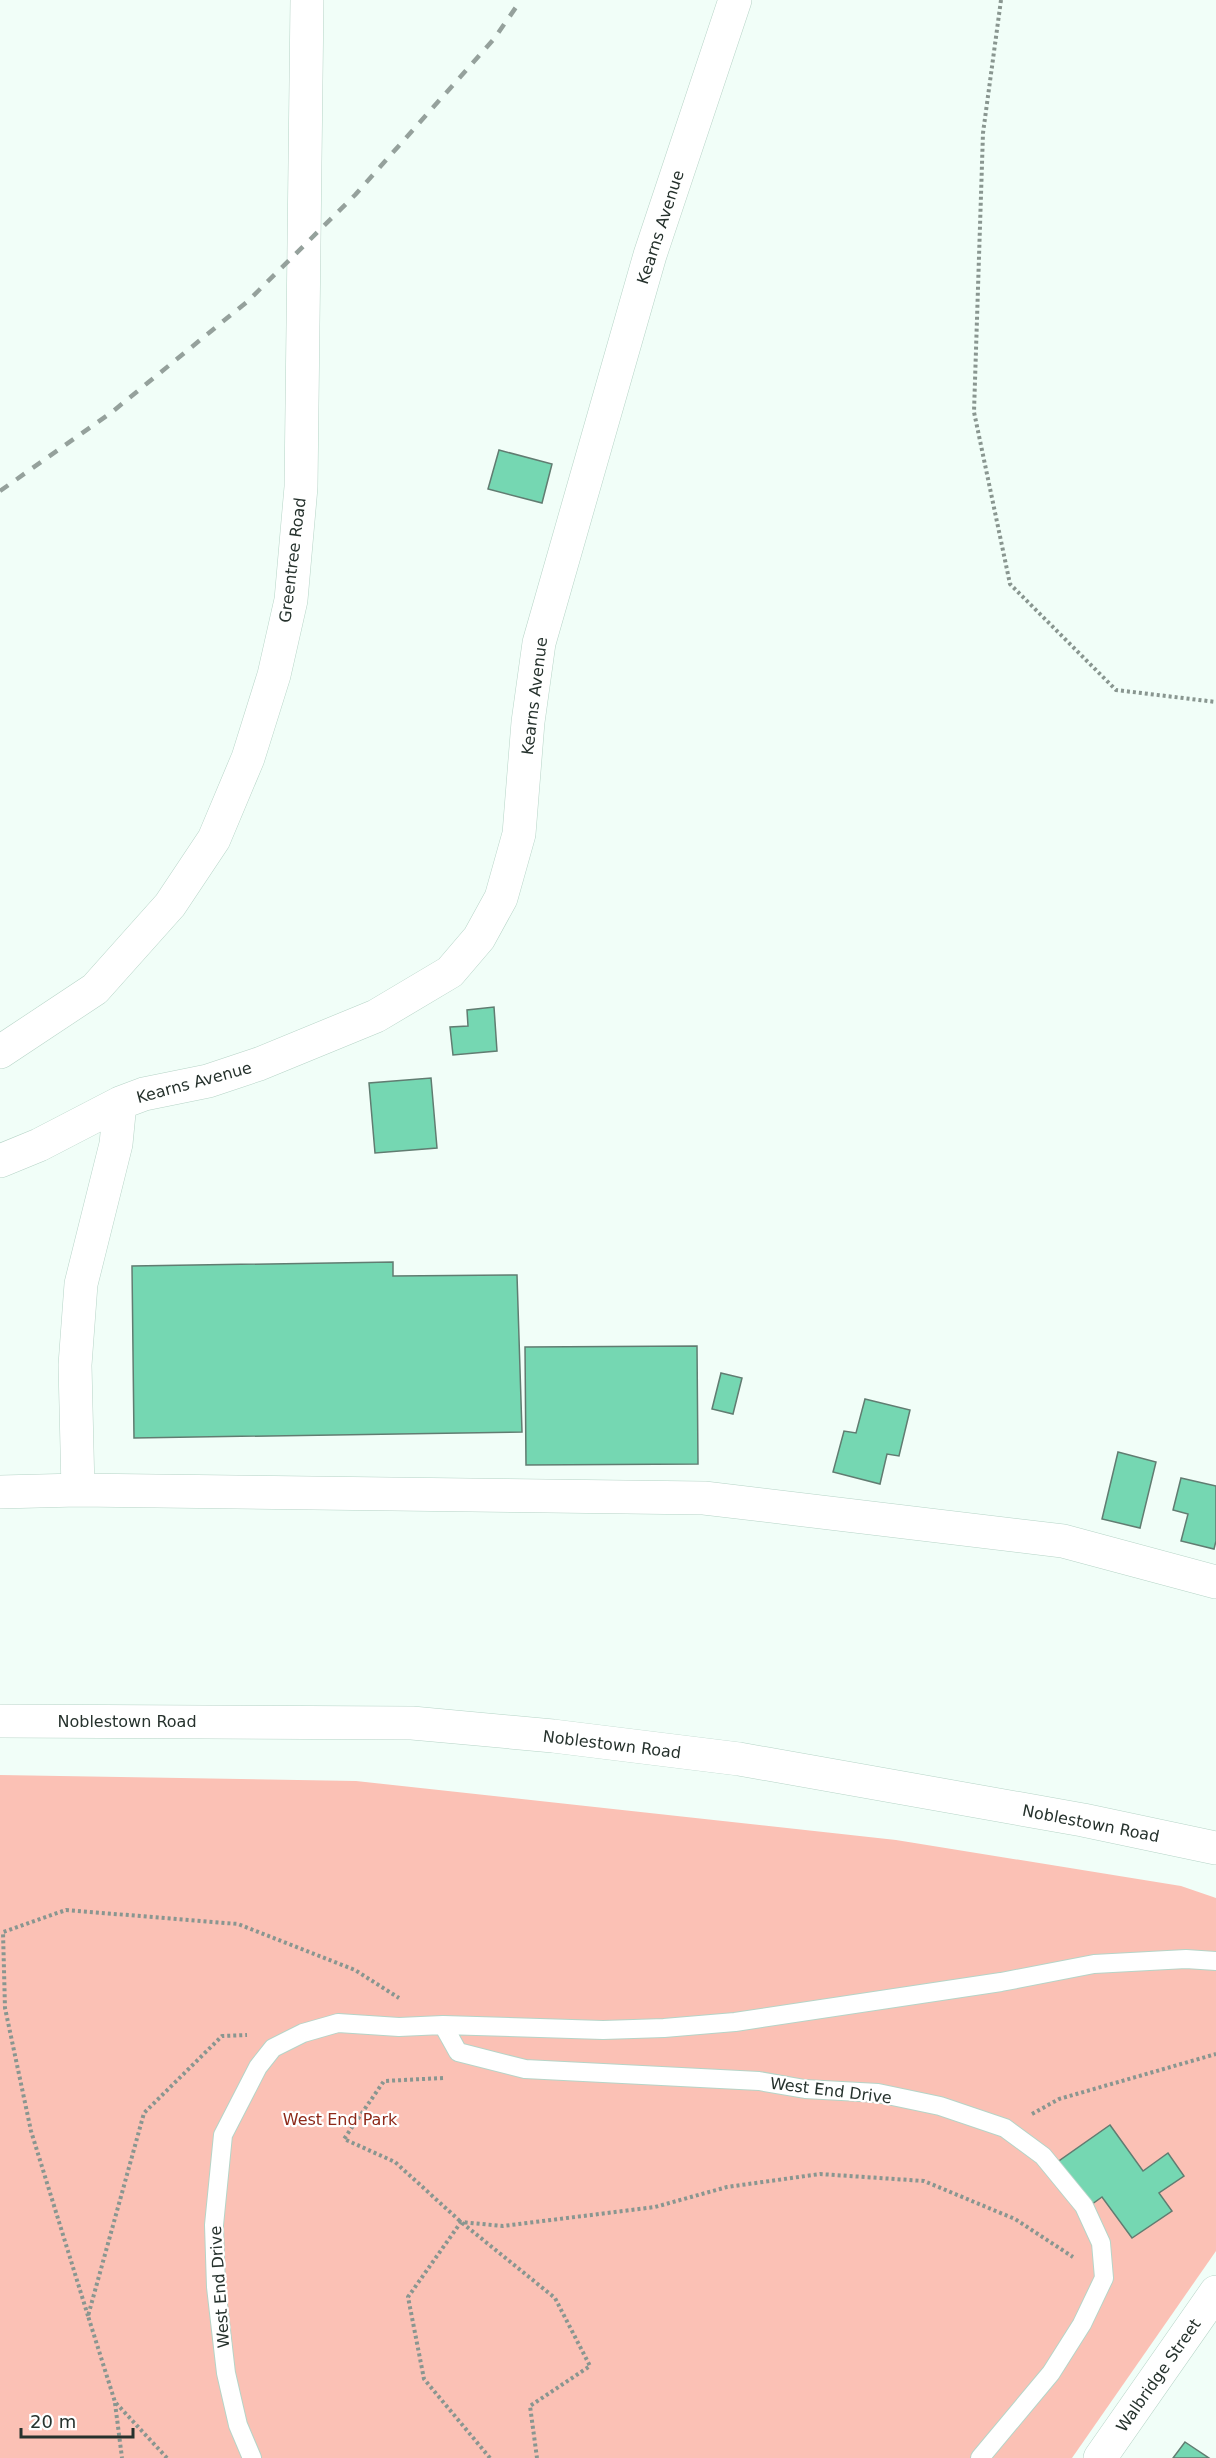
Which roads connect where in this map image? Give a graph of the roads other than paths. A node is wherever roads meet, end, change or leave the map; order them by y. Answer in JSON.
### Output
{"nodes":[{"id":1,"x":308,"y":0,"type":"edge"},
{"id":2,"x":735,"y":0,"type":"edge"},
{"id":3,"x":0,"y":1052,"type":"edge"},
{"id":4,"x":120,"y":1103,"type":"junction"},
{"id":5,"x":0,"y":1161,"type":"edge"},
{"id":6,"x":78,"y":1490,"type":"junction"},
{"id":7,"x":0,"y":1492,"type":"edge"},
{"id":8,"x":1216,"y":1582,"type":"edge"},
{"id":9,"x":0,"y":1722,"type":"edge"},
{"id":10,"x":1216,"y":1848,"type":"edge"},
{"id":11,"x":1216,"y":1961,"type":"edge"},
{"id":12,"x":443,"y":2025,"type":"junction"},
{"id":13,"x":1216,"y":2292,"type":"edge"},
{"id":14,"x":252,"y":2458,"type":"edge"},
{"id":15,"x":980,"y":2458,"type":"edge"},
{"id":16,"x":1100,"y":2458,"type":"edge"}],
"edges":[{"from":1,"to":3,"type":"street","name":"Greentree Road"},
{"from":2,"to":4,"type":"street","name":"Kearns Avenue"},
{"from":4,"to":5,"type":"street","name":"Kearns Avenue"},
{"from":4,"to":6,"type":"street","name":"Kearns Avenue"},
{"from":6,"to":7,"type":"street"},
{"from":6,"to":8,"type":"street"},
{"from":9,"to":10,"type":"street","name":"Noblestown Road"},
{"from":11,"to":12,"type":"lane","name":"West End Drive"},
{"from":12,"to":14,"type":"lane","name":"West End Drive"},
{"from":12,"to":15,"type":"lane","name":"West End Drive"},
{"from":13,"to":16,"type":"street","name":"Walbridge Street"}]}
